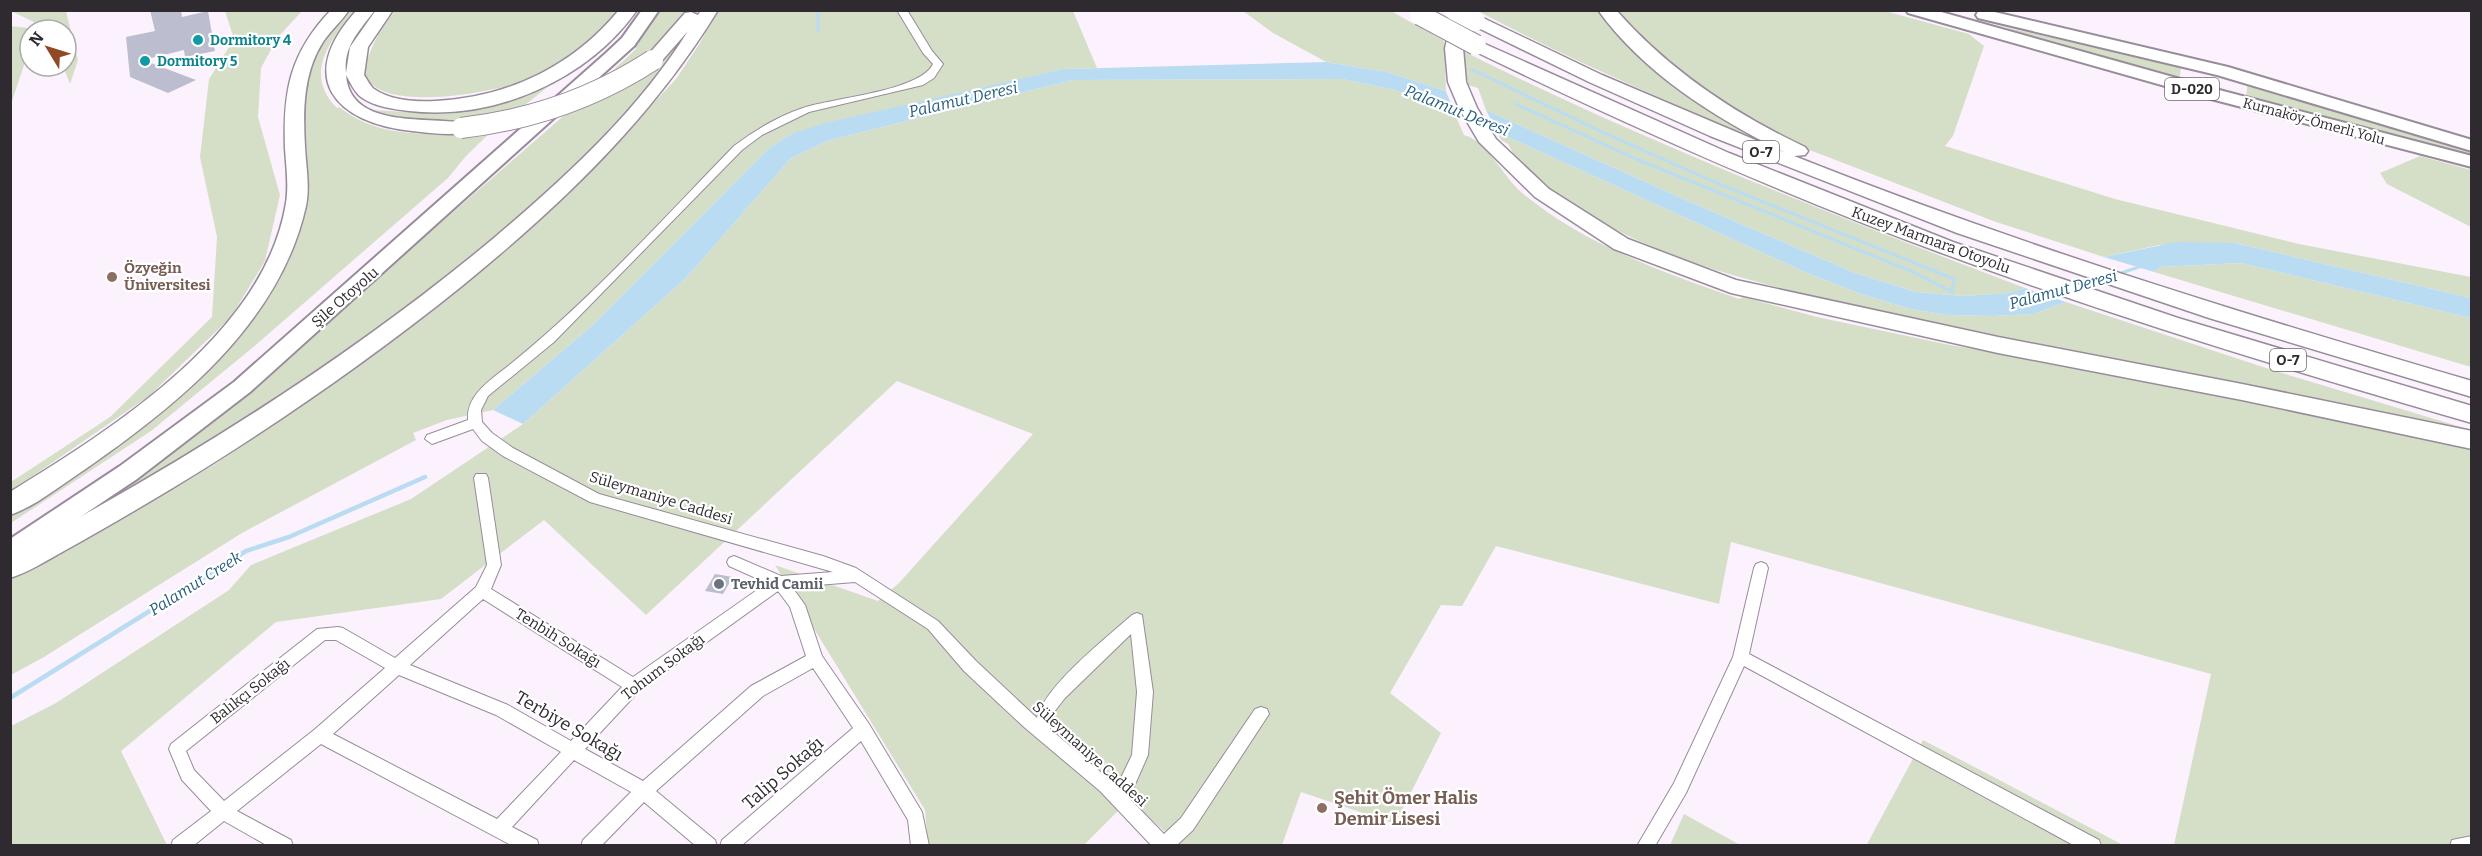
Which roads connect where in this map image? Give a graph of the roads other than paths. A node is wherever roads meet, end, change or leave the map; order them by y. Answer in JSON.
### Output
{"nodes":[{"id":1,"x":341,"y":10,"type":"edge"},
{"id":2,"x":367,"y":10,"type":"edge"},
{"id":3,"x":385,"y":10,"type":"edge"},
{"id":4,"x":629,"y":10,"type":"edge"},
{"id":5,"x":636,"y":10,"type":"edge"},
{"id":6,"x":651,"y":10,"type":"edge"},
{"id":7,"x":695,"y":10,"type":"edge"},
{"id":8,"x":710,"y":10,"type":"edge"},
{"id":9,"x":902,"y":10,"type":"edge"},
{"id":10,"x":1454,"y":10,"type":"edge"},
{"id":11,"x":1606,"y":10,"type":"edge"},
{"id":12,"x":1914,"y":10,"type":"edge"},
{"id":13,"x":1963,"y":10,"type":"edge"},
{"id":14,"x":1416,"y":13,"type":"edge"},
{"id":15,"x":1468,"y":16,"type":"edge"},
{"id":16,"x":2206,"y":67,"type":"junction"},
{"id":17,"x":2233,"y":74,"type":"junction"},
{"id":18,"x":2203,"y":92,"type":"junction"},
{"id":19,"x":2225,"y":98,"type":"junction"},
{"id":20,"x":2472,"y":146,"type":"edge"},
{"id":21,"x":2472,"y":162,"type":"edge"},
{"id":22,"x":2060,"y":256,"type":"junction"},
{"id":23,"x":2472,"y":389,"type":"edge"},
{"id":24,"x":2472,"y":415,"type":"edge"},
{"id":25,"x":475,"y":423,"type":"junction"},
{"id":26,"x":432,"y":439,"type":"dead end"},
{"id":27,"x":2472,"y":440,"type":"edge"},
{"id":28,"x":481,"y":478,"type":"dead end"},
{"id":29,"x":10,"y":505,"type":"edge"},
{"id":30,"x":10,"y":534,"type":"edge"},
{"id":31,"x":10,"y":551,"type":"edge"},
{"id":32,"x":734,"y":562,"type":"dead end"},
{"id":33,"x":10,"y":568,"type":"edge"},
{"id":34,"x":1761,"y":568,"type":"dead end"},
{"id":35,"x":858,"y":576,"type":"junction"},
{"id":36,"x":780,"y":582,"type":"junction"},
{"id":37,"x":482,"y":591,"type":"junction"},
{"id":38,"x":1741,"y":657,"type":"junction"},
{"id":39,"x":815,"y":659,"type":"junction"},
{"id":40,"x":395,"y":666,"type":"junction"},
{"id":41,"x":633,"y":686,"type":"junction"},
{"id":42,"x":1261,"y":714,"type":"dead end"},
{"id":43,"x":863,"y":729,"type":"junction"},
{"id":44,"x":1041,"y":731,"type":"junction"},
{"id":45,"x":320,"y":735,"type":"junction"},
{"id":46,"x":572,"y":749,"type":"junction"},
{"id":47,"x":644,"y":791,"type":"junction"},
{"id":48,"x":1119,"y":800,"type":"junction"},
{"id":49,"x":223,"y":812,"type":"junction"},
{"id":50,"x":499,"y":829,"type":"junction"},
{"id":51,"x":916,"y":843,"type":"edge"},
{"id":52,"x":2472,"y":844,"type":"edge"},
{"id":53,"x":1164,"y":845,"type":"edge"},
{"id":54,"x":179,"y":846,"type":"edge"},
{"id":55,"x":285,"y":846,"type":"edge"},
{"id":56,"x":531,"y":846,"type":"edge"},
{"id":57,"x":589,"y":846,"type":"edge"},
{"id":58,"x":709,"y":846,"type":"edge"},
{"id":59,"x":728,"y":846,"type":"edge"},
{"id":60,"x":1645,"y":846,"type":"edge"},
{"id":61,"x":2093,"y":846,"type":"edge"},
{"id":62,"x":2458,"y":846,"type":"edge"}],
"edges":[{"from":1,"to":29,"type":"highway"},
{"from":2,"to":7,"type":"highway","bridge":true},
{"from":3,"to":4,"type":"highway"},
{"from":5,"to":30,"type":"highway","name":"Şile Otoyolu"},
{"from":6,"to":31,"type":"highway","name":"Şile Otoyolu"},
{"from":8,"to":33,"type":"highway"},
{"from":9,"to":25,"type":"street"},
{"from":10,"to":15,"type":"highway","name":"Kuzey Marmara Otoyolu","number":"O-7","bridge":true},
{"from":11,"to":22,"type":"highway"},
{"from":12,"to":18,"type":"highway","name":"Kurnaköy-Ömerli Yolu","number":"D-020"},
{"from":13,"to":16,"type":"highway","name":"Kurnaköy-Ömerli Yolu","number":"D-020"},
{"from":14,"to":24,"type":"highway","name":"Kuzey Marmara Otoyolu","number":"O-7","bridge":true},
{"from":15,"to":22,"type":"highway","name":"Kuzey Marmara Otoyolu","number":"O-7"},
{"from":15,"to":27,"type":"highway"},
{"from":16,"to":17,"type":"highway","name":"Kurnaköy-Ömerli Yolu","number":"D-020"},
{"from":16,"to":18,"type":"highway"},
{"from":17,"to":19,"type":"highway"},
{"from":17,"to":20,"type":"highway","name":"Kurnaköy-Ömerli Yolu","number":"D-020"},
{"from":18,"to":19,"type":"highway","name":"Kurnaköy-Ömerli Yolu","number":"D-020"},
{"from":19,"to":21,"type":"highway","name":"Kurnaköy-Ömerli Yolu","number":"D-020"},
{"from":22,"to":23,"type":"highway","name":"Kuzey Marmara Otoyolu","number":"O-7"},
{"from":25,"to":26,"type":"street"},
{"from":25,"to":35,"type":"street","name":"Süleymaniye Caddesi"},
{"from":28,"to":37,"type":"street"},
{"from":32,"to":36,"type":"street"},
{"from":34,"to":38,"type":"street"},
{"from":35,"to":36,"type":"street"},
{"from":35,"to":44,"type":"street","name":"Süleymaniye Caddesi"},
{"from":36,"to":39,"type":"street"},
{"from":36,"to":41,"type":"street","name":"Tohum Sokağı"},
{"from":37,"to":40,"type":"street"},
{"from":37,"to":41,"type":"street","name":"Tenbih Sokağı"},
{"from":38,"to":60,"type":"street"},
{"from":38,"to":61,"type":"street"},
{"from":39,"to":43,"type":"street"},
{"from":39,"to":47,"type":"street"},
{"from":40,"to":45,"type":"street"},
{"from":40,"to":46,"type":"street","name":"Terbiye Sokağı"},
{"from":40,"to":49,"type":"street","name":"Balıkçı Sokağı"},
{"from":41,"to":46,"type":"street","name":"Tohum Sokağı"},
{"from":42,"to":53,"type":"street"},
{"from":43,"to":51,"type":"street"},
{"from":43,"to":59,"type":"street","name":"Talip Sokağı"},
{"from":44,"to":48,"type":"street","name":"Süleymaniye Caddesi"},
{"from":44,"to":48,"type":"street"},
{"from":45,"to":49,"type":"street"},
{"from":45,"to":50,"type":"street"},
{"from":46,"to":47,"type":"street","name":"Terbiye Sokağı"},
{"from":46,"to":50,"type":"street","name":"Tohum Sokağı"},
{"from":47,"to":57,"type":"street"},
{"from":47,"to":58,"type":"street","name":"Terbiye Sokağı"},
{"from":48,"to":53,"type":"street","name":"Süleymaniye Caddesi"},
{"from":49,"to":54,"type":"street"},
{"from":49,"to":55,"type":"street"},
{"from":50,"to":56,"type":"street"},
{"from":52,"to":62,"type":"street"}]}
